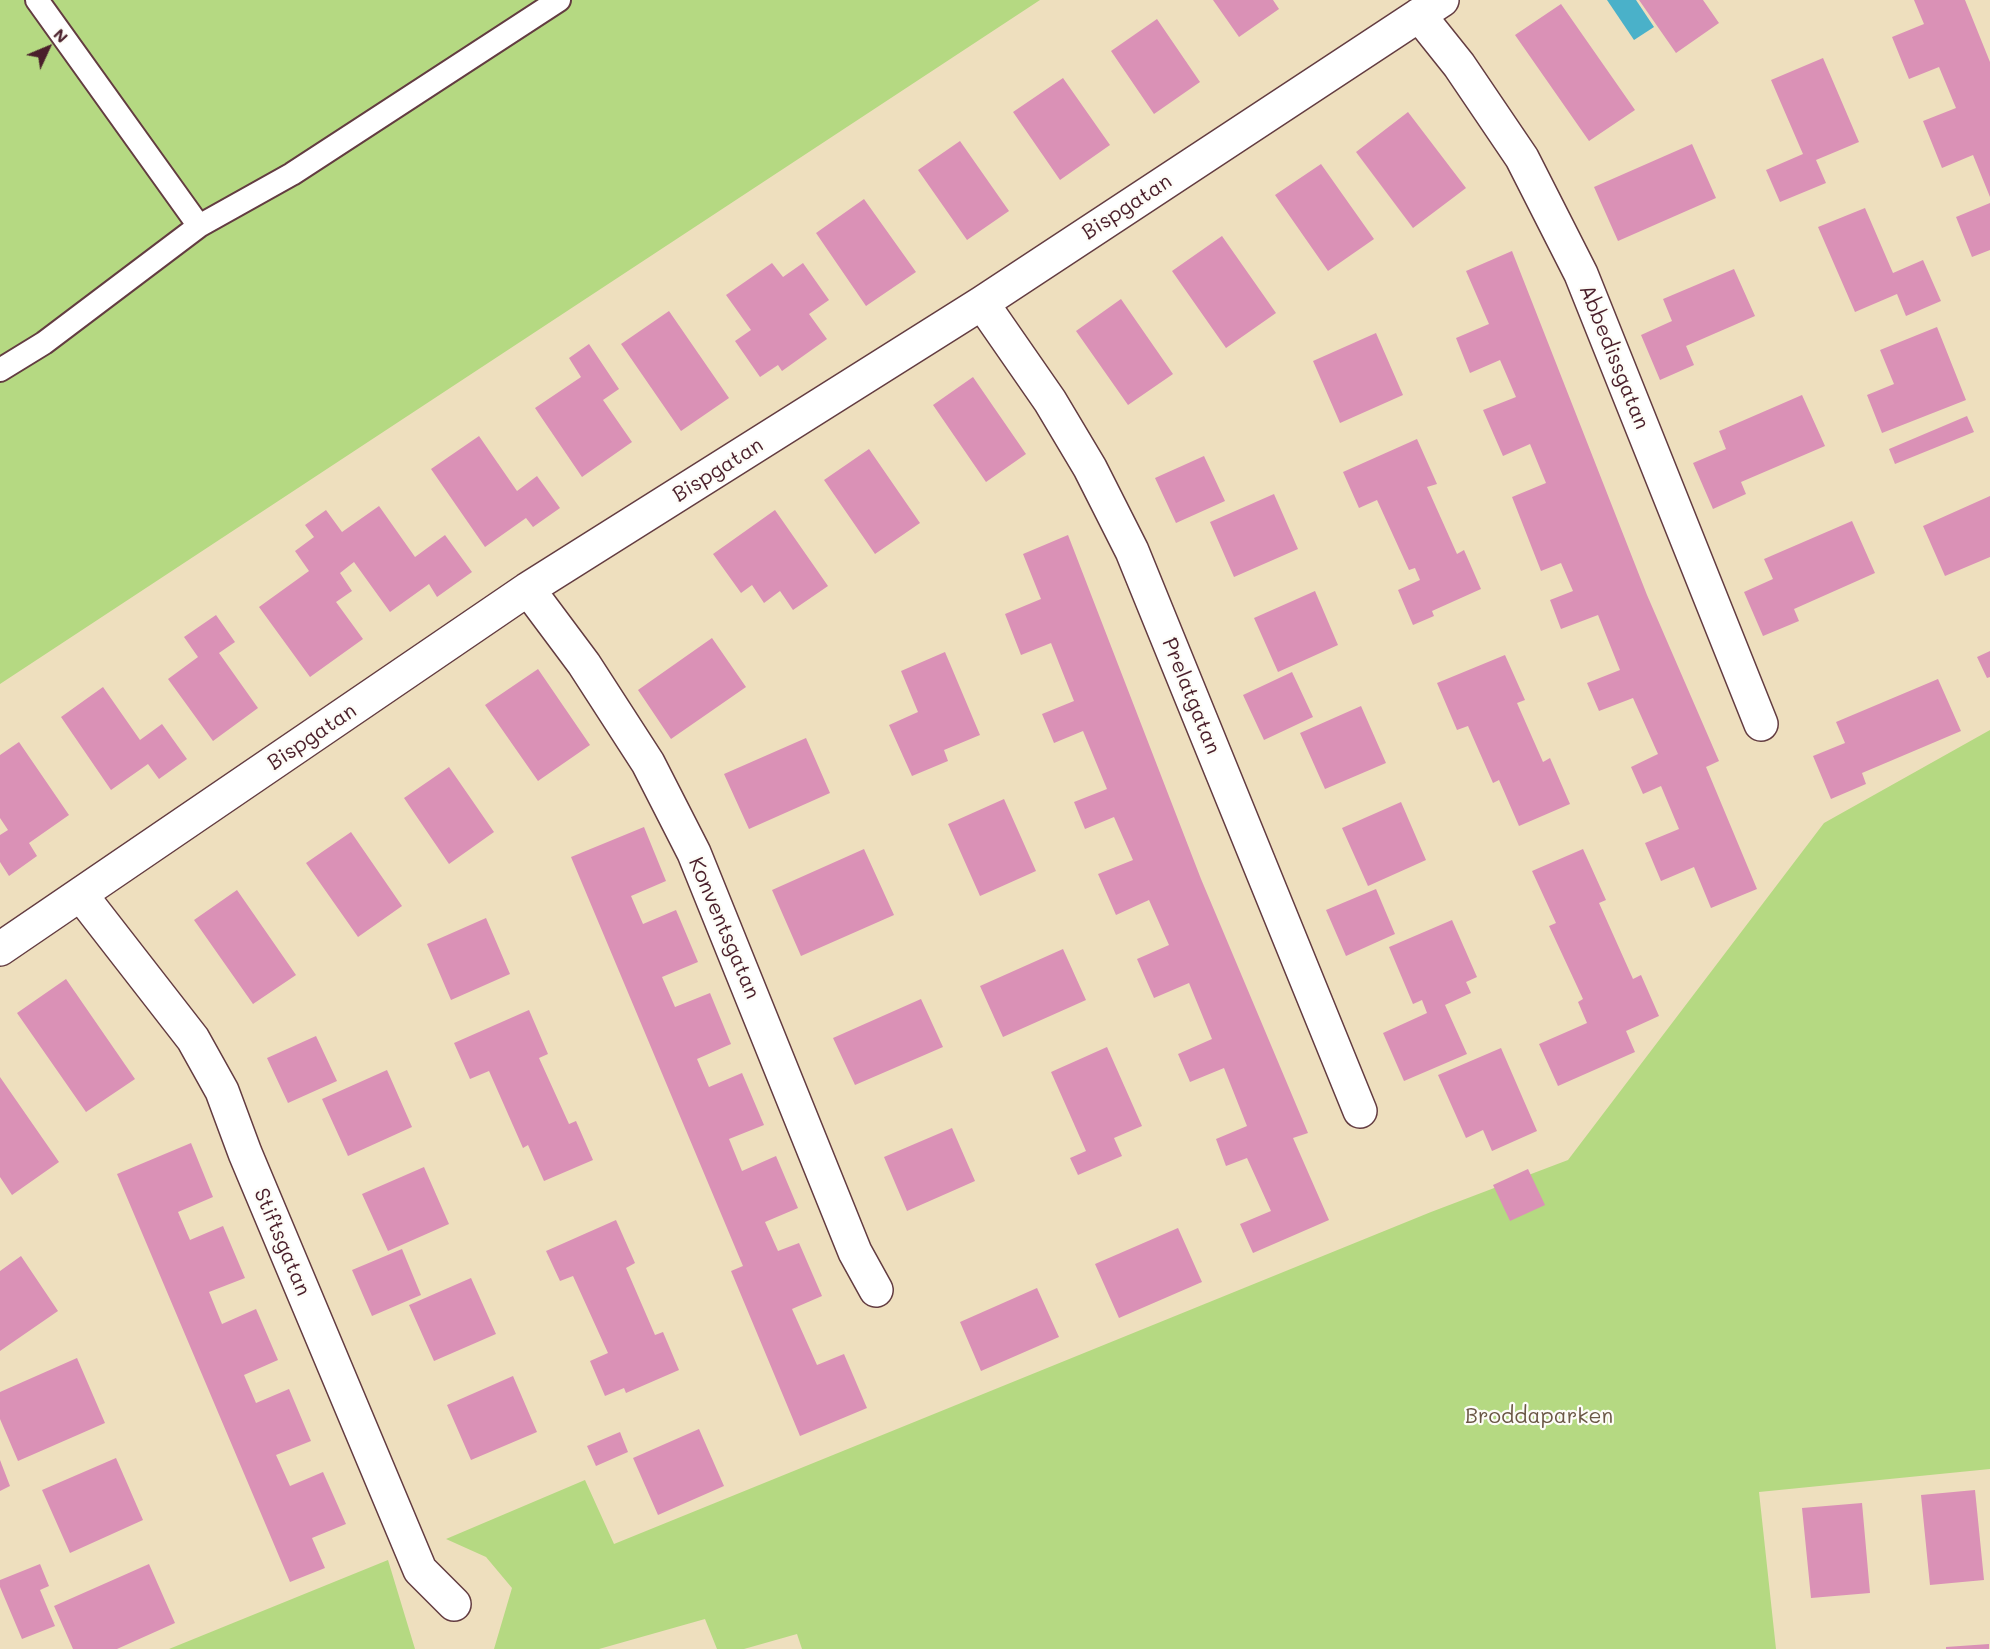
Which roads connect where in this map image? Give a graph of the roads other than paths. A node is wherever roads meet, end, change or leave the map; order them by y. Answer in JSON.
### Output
{"nodes":[{"id":1,"x":37,"y":0,"type":"edge"},
{"id":2,"x":559,"y":0,"type":"edge"},
{"id":3,"x":1431,"y":8,"type":"edge"},
{"id":4,"x":199,"y":226,"type":"junction"},
{"id":5,"x":982,"y":303,"type":"junction"},
{"id":6,"x":0,"y":370,"type":"edge"},
{"id":7,"x":528,"y":589,"type":"junction"},
{"id":8,"x":1761,"y":724,"type":"dead end"},
{"id":9,"x":81,"y":895,"type":"junction"},
{"id":10,"x":0,"y":950,"type":"edge"},
{"id":11,"x":1360,"y":1111,"type":"dead end"},
{"id":12,"x":876,"y":1290,"type":"dead end"},
{"id":13,"x":454,"y":1604,"type":"dead end"}],
"edges":[{"from":1,"to":4,"type":"lane"},
{"from":2,"to":4,"type":"lane"},
{"from":3,"to":5,"type":"street","name":"Bispgatan"},
{"from":3,"to":8,"type":"street","name":"Abbedissgatan"},
{"from":4,"to":6,"type":"lane"},
{"from":5,"to":7,"type":"street","name":"Bispgatan"},
{"from":5,"to":11,"type":"street","name":"Prelatgatan"},
{"from":7,"to":9,"type":"street","name":"Bispgatan"},
{"from":7,"to":12,"type":"street","name":"Konventsgatan"},
{"from":9,"to":10,"type":"street","name":"Bispgatan"},
{"from":9,"to":13,"type":"street","name":"Stiftsgatan"}]}
